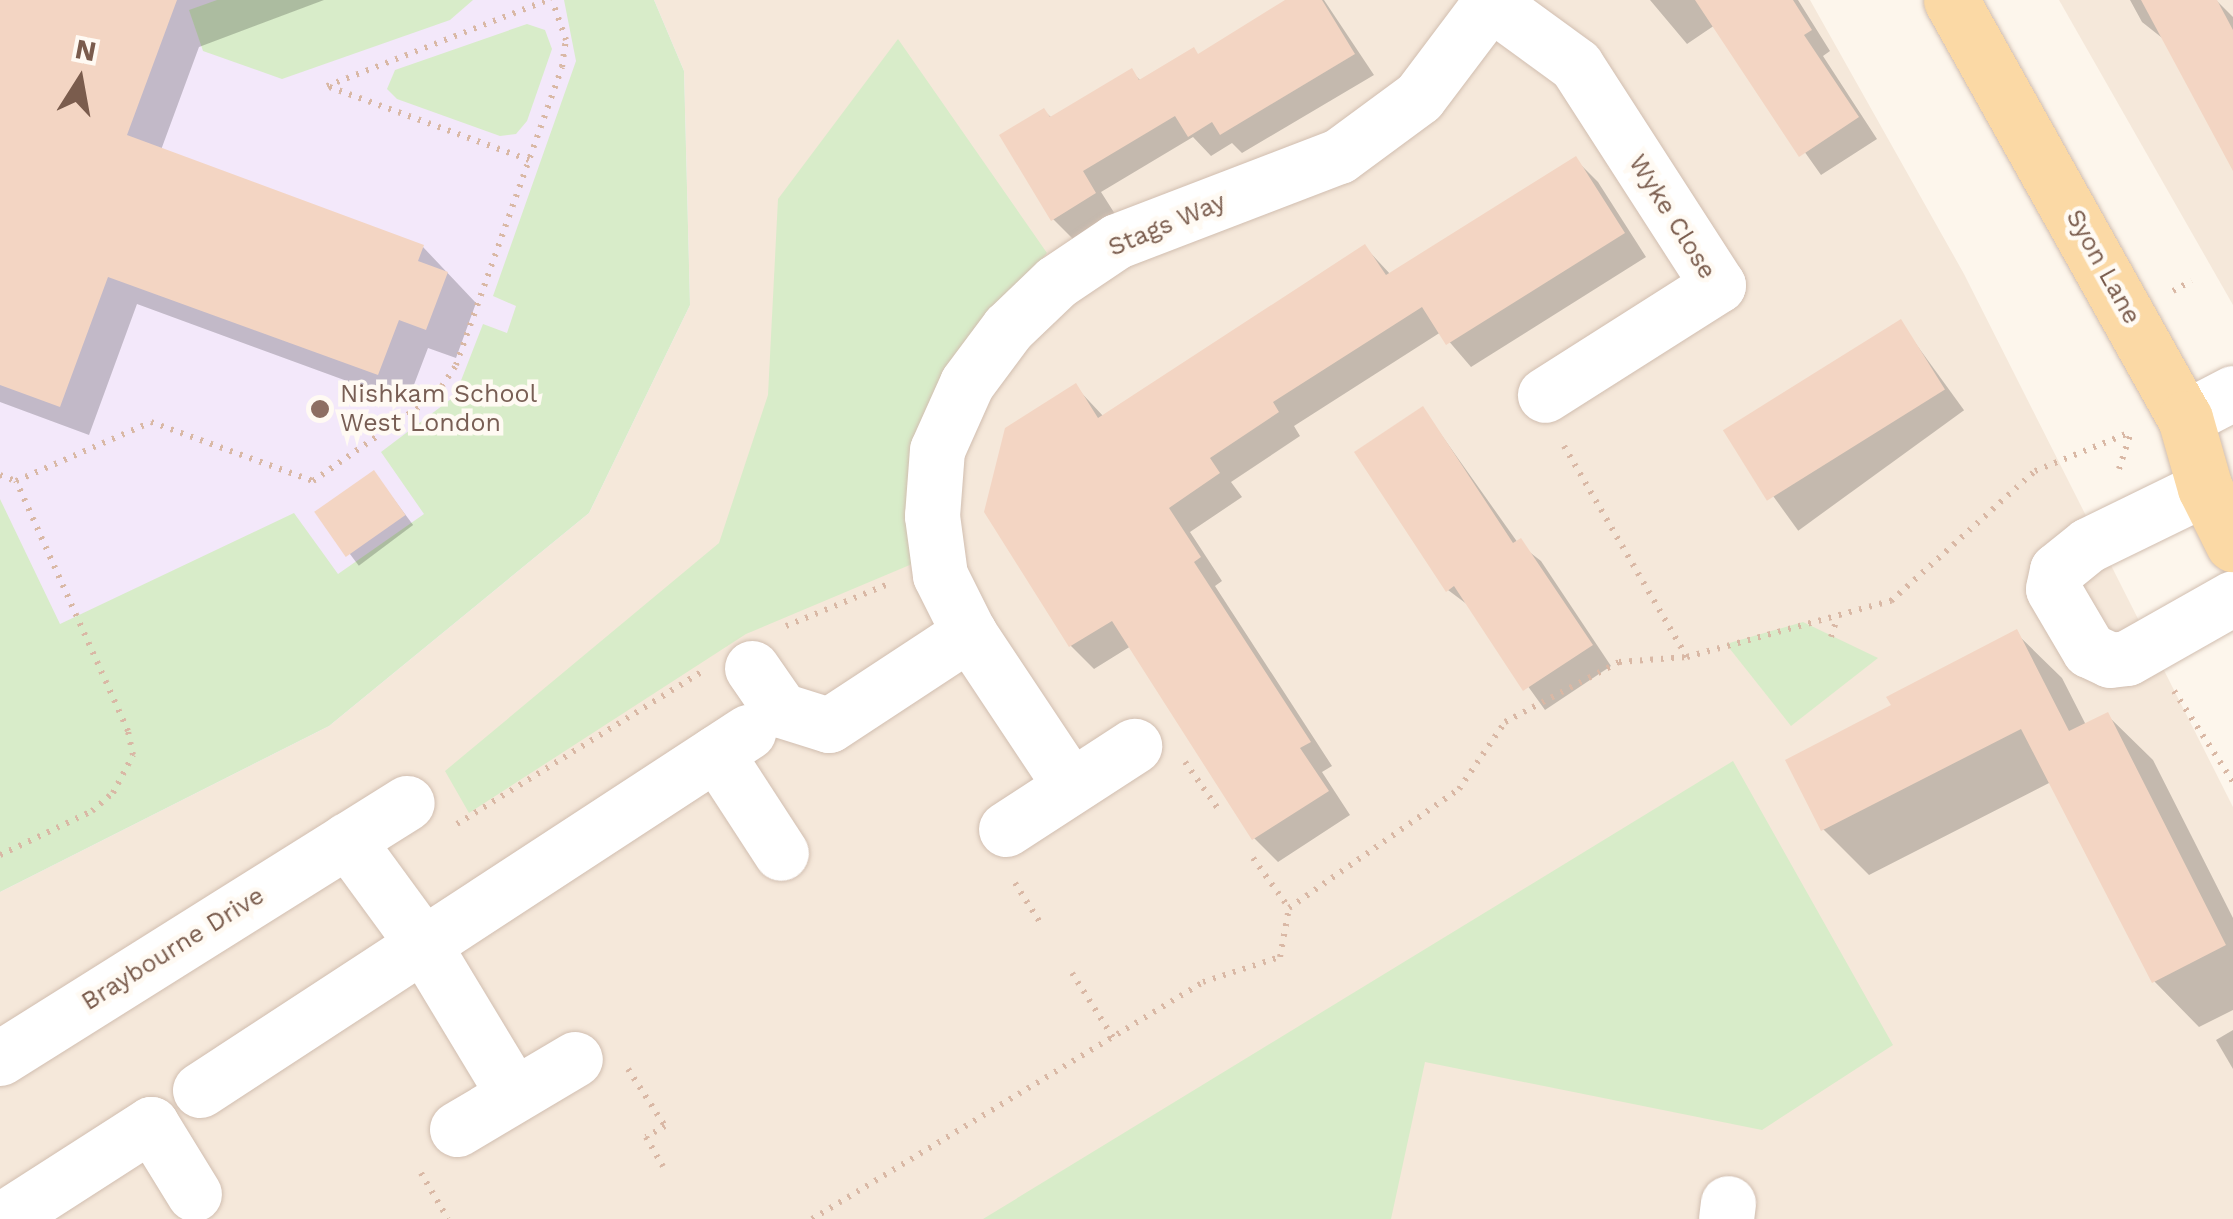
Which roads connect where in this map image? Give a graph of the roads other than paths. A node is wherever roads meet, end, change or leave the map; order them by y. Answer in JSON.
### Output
{"nodes":[{"id":1,"x":1952,"y":0,"type":"edge"},
{"id":2,"x":1492,"y":2,"type":"edge"},
{"id":3,"x":2233,"y":393,"type":"edge"},
{"id":4,"x":1545,"y":396,"type":"road end"},
{"id":5,"x":2185,"y":418,"type":"junction"},
{"id":6,"x":2205,"y":488,"type":"junction"},
{"id":7,"x":2233,"y":544,"type":"edge"},
{"id":8,"x":2233,"y":598,"type":"edge"},
{"id":9,"x":969,"y":634,"type":"junction"},
{"id":10,"x":741,"y":658,"type":"road end"},
{"id":11,"x":1134,"y":746,"type":"dead end"},
{"id":12,"x":1070,"y":786,"type":"junction"},
{"id":13,"x":429,"y":815,"type":"road end"},
{"id":14,"x":1006,"y":829,"type":"dead end"},
{"id":15,"x":347,"y":840,"type":"junction"},
{"id":16,"x":781,"y":854,"type":"dead end"},
{"id":17,"x":423,"y":944,"type":"junction"},
{"id":18,"x":0,"y":1058,"type":"edge"},
{"id":19,"x":575,"y":1059,"type":"road end"},
{"id":20,"x":200,"y":1090,"type":"dead end"},
{"id":21,"x":513,"y":1093,"type":"junction"},
{"id":22,"x":457,"y":1130,"type":"dead end"},
{"id":23,"x":194,"y":1194,"type":"dead end"},
{"id":24,"x":3,"y":1219,"type":"edge"}],
"edges":[{"from":1,"to":5,"type":"main road","name":"Syon Lane"},
{"from":2,"to":4,"type":"street","name":"Wyke Close"},
{"from":2,"to":9,"type":"street","name":"Stags Way"},
{"from":3,"to":5,"type":"street"},
{"from":5,"to":6,"type":"main road","name":"Syon Lane"},
{"from":6,"to":7,"type":"main road","name":"Syon Lane"},
{"from":6,"to":8,"type":"street"},
{"from":9,"to":10,"type":"street"},
{"from":9,"to":12,"type":"street","name":"Stags Way"},
{"from":11,"to":12,"type":"street"},
{"from":12,"to":14,"type":"street"},
{"from":13,"to":15,"type":"street","name":"Braybourne Drive"},
{"from":15,"to":17,"type":"street"},
{"from":15,"to":18,"type":"street","name":"Braybourne Drive"},
{"from":16,"to":17,"type":"street"},
{"from":17,"to":20,"type":"street"},
{"from":17,"to":21,"type":"street"},
{"from":19,"to":21,"type":"street"},
{"from":21,"to":22,"type":"street"},
{"from":23,"to":24,"type":"street"}]}
